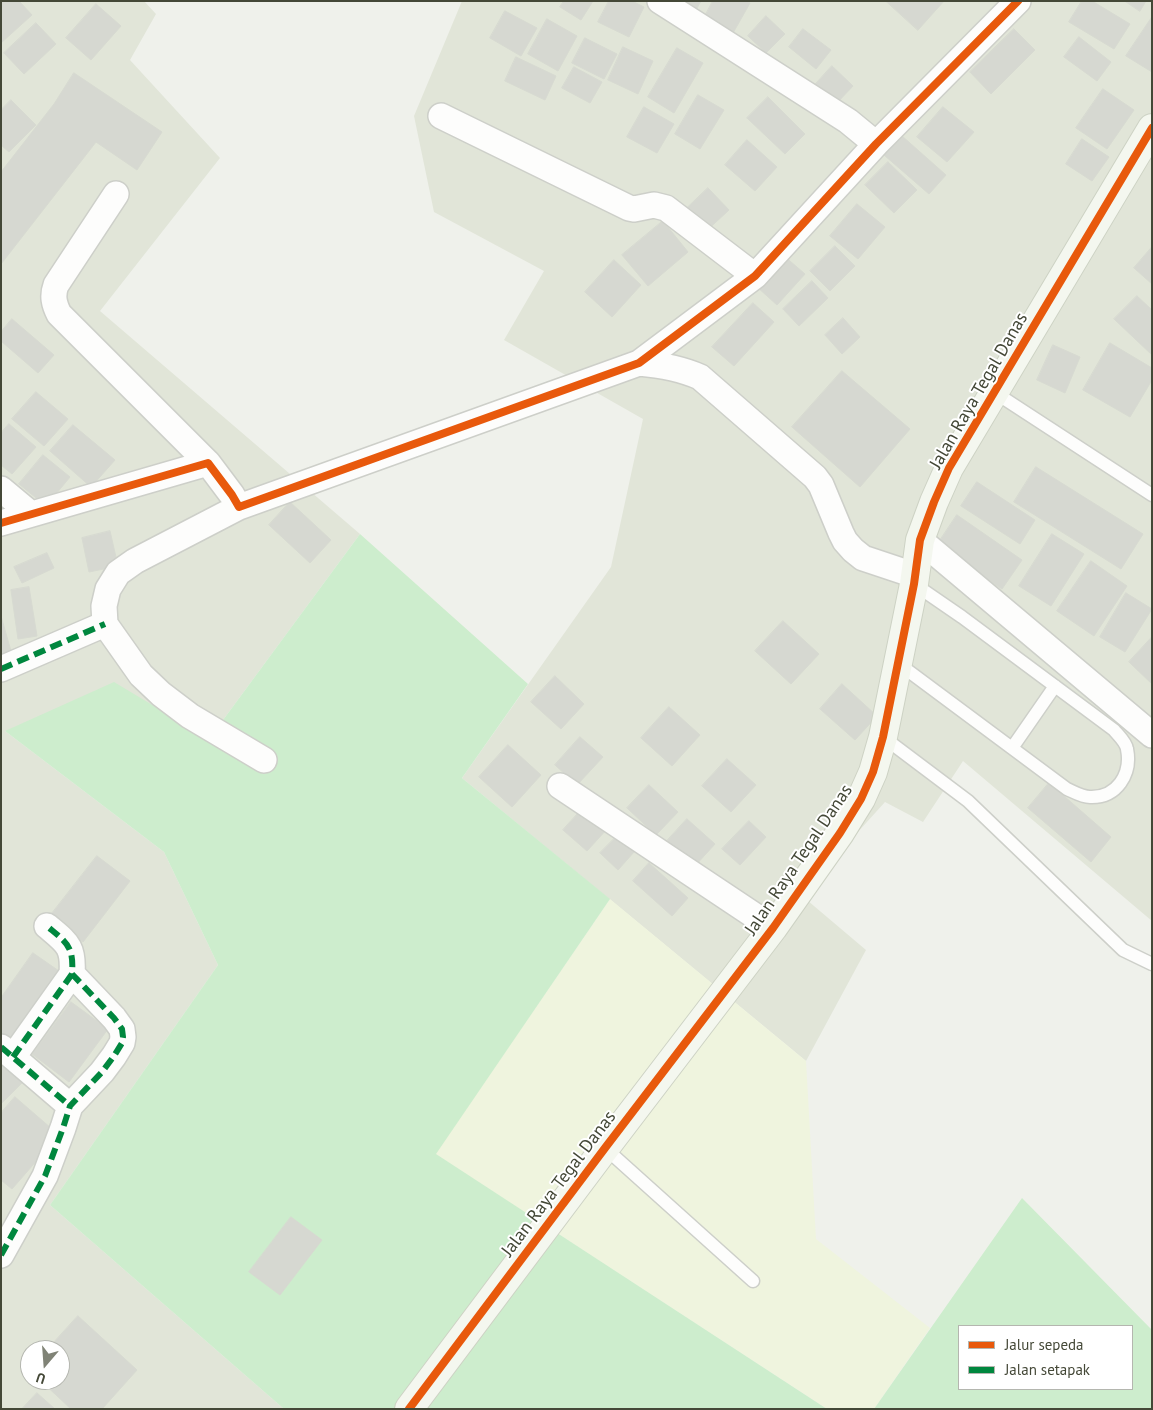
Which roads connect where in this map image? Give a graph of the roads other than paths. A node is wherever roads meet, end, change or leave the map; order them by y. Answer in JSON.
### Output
{"nodes":[{"id":1,"x":660,"y":1,"type":"edge"},
{"id":2,"x":1018,"y":1,"type":"edge"},
{"id":3,"x":441,"y":116,"type":"dead end"},
{"id":4,"x":1152,"y":128,"type":"edge"},
{"id":5,"x":863,"y":134,"type":"junction"},
{"id":6,"x":116,"y":194,"type":"dead end"},
{"id":7,"x":746,"y":270,"type":"junction"},
{"id":8,"x":639,"y":363,"type":"junction"},
{"id":9,"x":994,"y":392,"type":"junction"},
{"id":10,"x":225,"y":486,"type":"junction"},
{"id":11,"x":1,"y":489,"type":"edge"},
{"id":12,"x":1152,"y":495,"type":"edge"},
{"id":13,"x":31,"y":514,"type":"junction"},
{"id":14,"x":1,"y":523,"type":"edge"},
{"id":15,"x":920,"y":540,"type":"junction"},
{"id":16,"x":914,"y":580,"type":"junction"},
{"id":17,"x":105,"y":624,"type":"junction"},
{"id":18,"x":898,"y":664,"type":"junction"},
{"id":19,"x":1,"y":669,"type":"edge"},
{"id":20,"x":1055,"y":686,"type":"junction"},
{"id":21,"x":1152,"y":735,"type":"edge"},
{"id":22,"x":883,"y":737,"type":"junction"},
{"id":23,"x":1012,"y":748,"type":"junction"},
{"id":24,"x":264,"y":760,"type":"dead end"},
{"id":25,"x":560,"y":786,"type":"dead end"},
{"id":26,"x":47,"y":926,"type":"dead end"},
{"id":27,"x":773,"y":928,"type":"junction"},
{"id":28,"x":1152,"y":964,"type":"edge"},
{"id":29,"x":72,"y":974,"type":"junction"},
{"id":30,"x":7,"y":1052,"type":"edge"},
{"id":31,"x":70,"y":1106,"type":"junction"},
{"id":32,"x":605,"y":1148,"type":"junction"},
{"id":33,"x":1,"y":1255,"type":"edge"},
{"id":34,"x":752,"y":1281,"type":"dead end"},
{"id":35,"x":409,"y":1409,"type":"edge"}],
"edges":[{"from":1,"to":5,"type":"street"},
{"from":2,"to":5,"type":"street"},
{"from":3,"to":7,"type":"street"},
{"from":4,"to":9,"type":"street","name":"Jalan Raya Tegal Danas"},
{"from":5,"to":7,"type":"street"},
{"from":6,"to":10,"type":"street"},
{"from":7,"to":8,"type":"street"},
{"from":8,"to":10,"type":"street"},
{"from":8,"to":16,"type":"street"},
{"from":9,"to":12,"type":"lane"},
{"from":9,"to":15,"type":"street","name":"Jalan Raya Tegal Danas"},
{"from":10,"to":13,"type":"street"},
{"from":10,"to":17,"type":"street"},
{"from":11,"to":13,"type":"street"},
{"from":13,"to":14,"type":"street"},
{"from":15,"to":16,"type":"street","name":"Jalan Raya Tegal Danas"},
{"from":15,"to":21,"type":"street"},
{"from":16,"to":18,"type":"street","name":"Jalan Raya Tegal Danas"},
{"from":16,"to":20,"type":"lane"},
{"from":17,"to":19,"type":"street"},
{"from":17,"to":24,"type":"street"},
{"from":18,"to":22,"type":"street","name":"Jalan Raya Tegal Danas"},
{"from":18,"to":23,"type":"lane"},
{"from":20,"to":23,"type":"lane"},
{"from":20,"to":23,"type":"lane"},
{"from":22,"to":27,"type":"street","name":"Jalan Raya Tegal Danas"},
{"from":22,"to":28,"type":"lane"},
{"from":25,"to":27,"type":"street"},
{"from":26,"to":29,"type":"street"},
{"from":27,"to":32,"type":"street","name":"Jalan Raya Tegal Danas"},
{"from":29,"to":30,"type":"street"},
{"from":29,"to":31,"type":"street"},
{"from":30,"to":31,"type":"street"},
{"from":31,"to":33,"type":"street"},
{"from":32,"to":34,"type":"lane"},
{"from":32,"to":35,"type":"street","name":"Jalan Raya Tegal Danas"}]}
